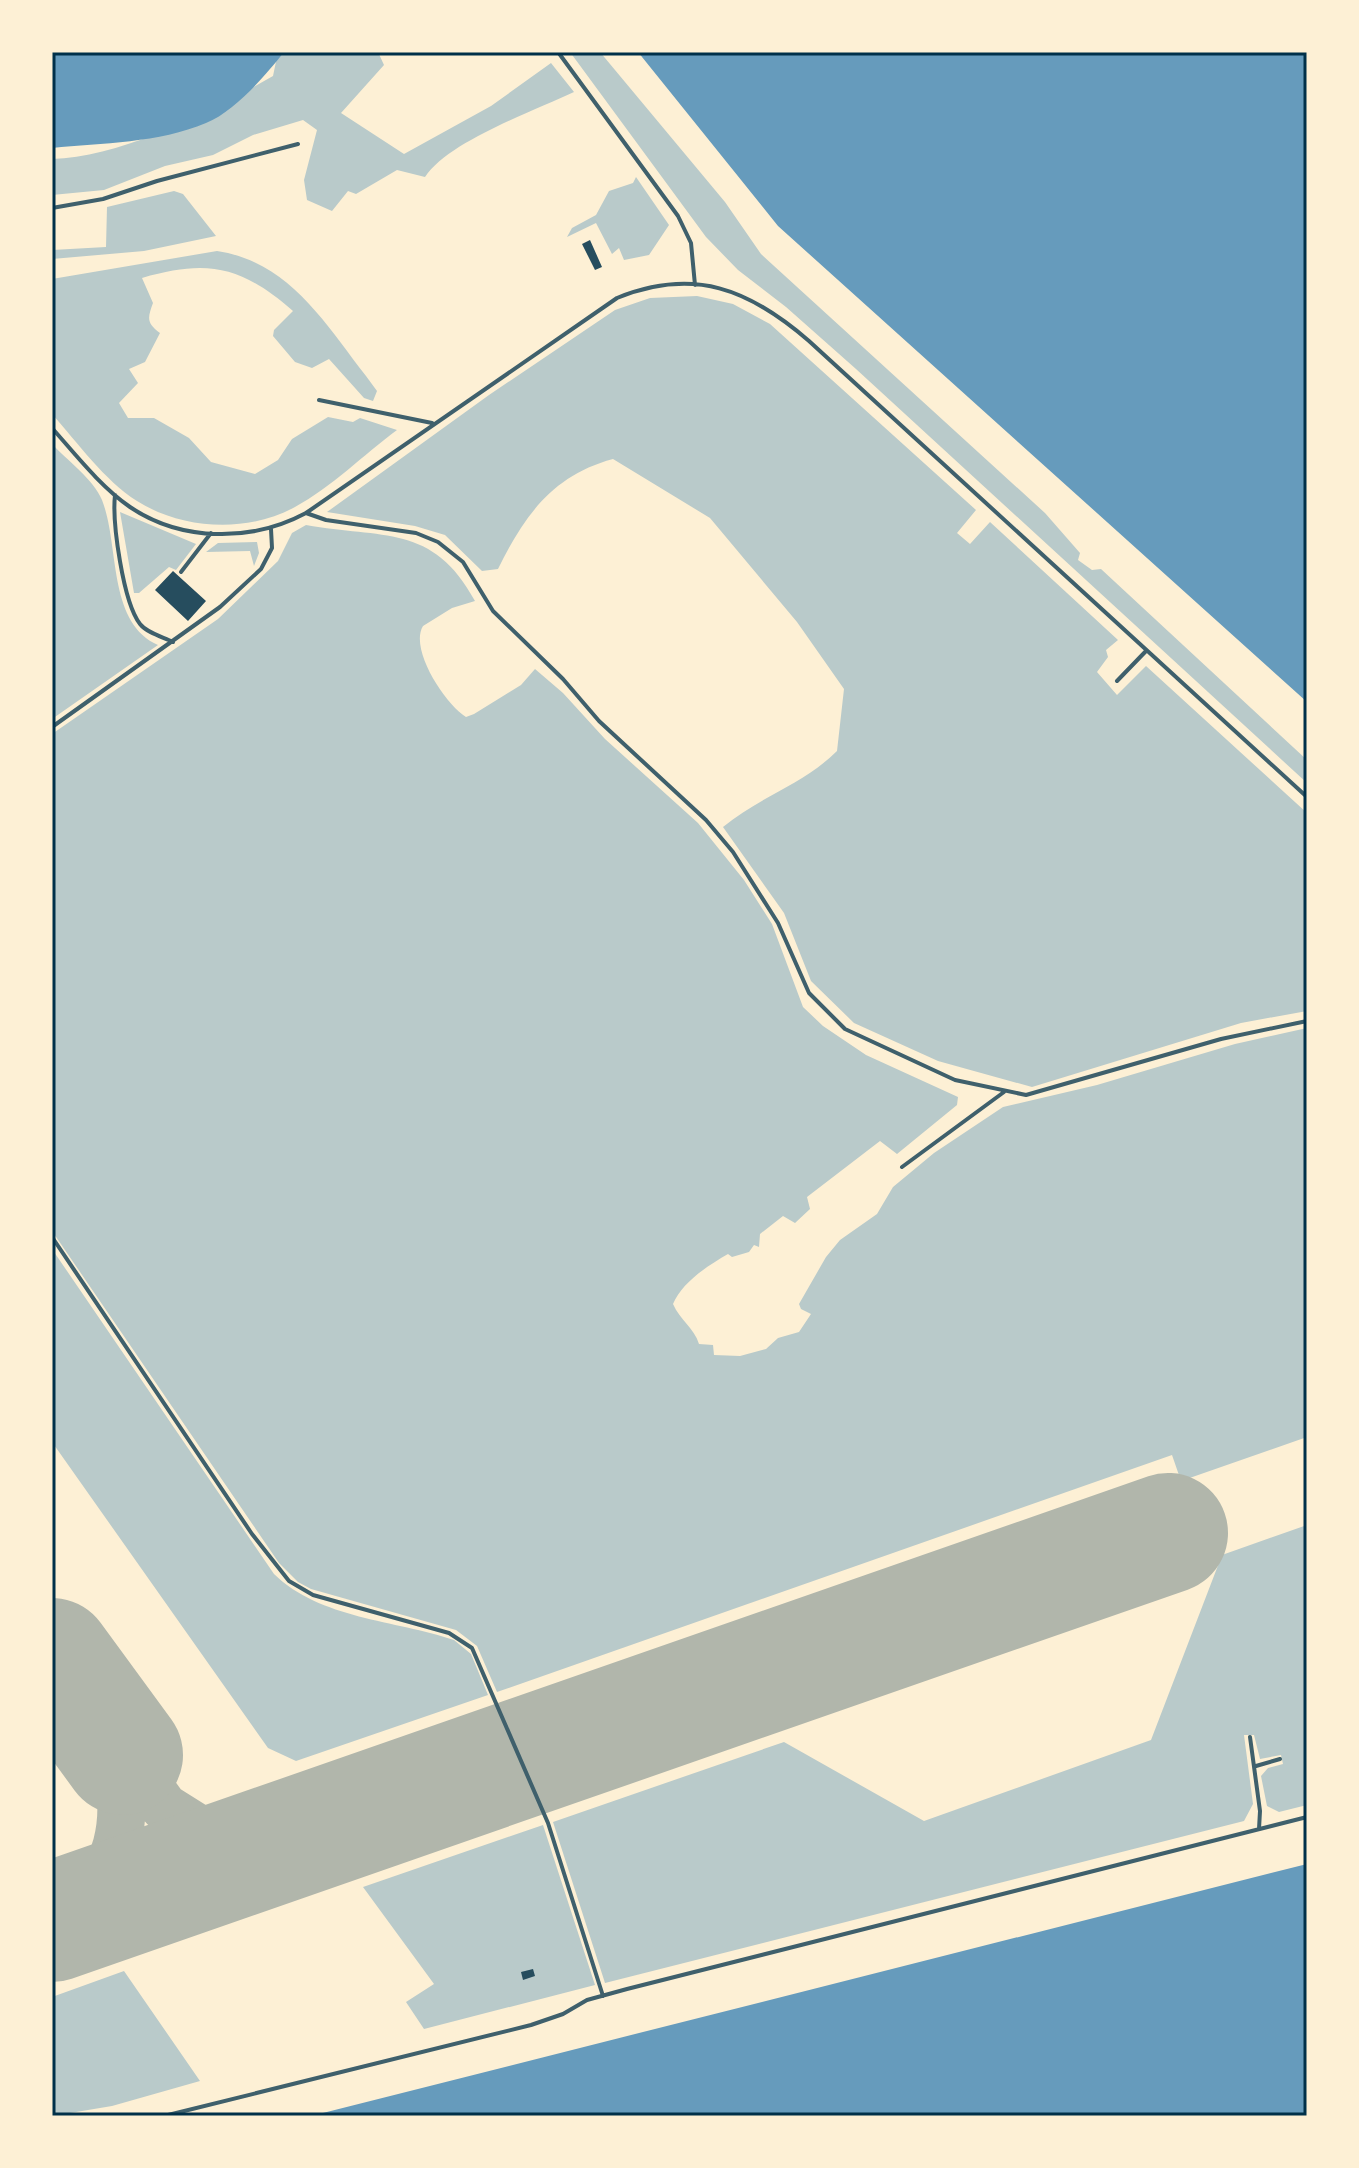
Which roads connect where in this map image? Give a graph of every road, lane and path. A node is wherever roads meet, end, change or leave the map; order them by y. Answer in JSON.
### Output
{"nodes":[{"id":1,"x":558,"y":52,"type":"edge"},
{"id":2,"x":298,"y":144,"type":"dead end"},
{"id":3,"x":52,"y":208,"type":"edge"},
{"id":4,"x":695,"y":285,"type":"junction"},
{"id":5,"x":319,"y":400,"type":"dead end"},
{"id":6,"x":432,"y":423,"type":"junction"},
{"id":7,"x":52,"y":428,"type":"edge"},
{"id":8,"x":115,"y":495,"type":"junction"},
{"id":9,"x":306,"y":513,"type":"junction"},
{"id":10,"x":271,"y":529,"type":"junction"},
{"id":11,"x":211,"y":533,"type":"junction"},
{"id":12,"x":181,"y":572,"type":"dead end"},
{"id":13,"x":173,"y":642,"type":"junction"},
{"id":14,"x":1146,"y":651,"type":"junction"},
{"id":15,"x":1117,"y":681,"type":"dead end"},
{"id":16,"x":52,"y":727,"type":"edge"},
{"id":17,"x":1307,"y":797,"type":"edge"},
{"id":18,"x":1307,"y":1021,"type":"edge"},
{"id":19,"x":1004,"y":1092,"type":"junction"},
{"id":20,"x":902,"y":1167,"type":"dead end"},
{"id":21,"x":52,"y":1237,"type":"edge"},
{"id":22,"x":1250,"y":1737,"type":"dead end"},
{"id":23,"x":1280,"y":1759,"type":"dead end"},
{"id":24,"x":1256,"y":1766,"type":"junction"},
{"id":25,"x":1307,"y":1817,"type":"edge"},
{"id":26,"x":1259,"y":1829,"type":"junction"},
{"id":27,"x":603,"y":1996,"type":"junction"},
{"id":28,"x":164,"y":2116,"type":"edge"}],
"edges":[{"from":1,"to":4,"type":"lane"},
{"from":2,"to":3,"type":"lane"},
{"from":4,"to":6,"type":"lane"},
{"from":4,"to":14,"type":"lane"},
{"from":5,"to":6,"type":"lane"},
{"from":6,"to":9,"type":"lane"},
{"from":7,"to":8,"type":"lane"},
{"from":8,"to":11,"type":"lane"},
{"from":8,"to":13,"type":"lane"},
{"from":9,"to":10,"type":"lane"},
{"from":9,"to":19,"type":"lane"},
{"from":10,"to":11,"type":"lane"},
{"from":10,"to":13,"type":"lane"},
{"from":11,"to":12,"type":"lane"},
{"from":13,"to":16,"type":"lane"},
{"from":14,"to":15,"type":"lane"},
{"from":14,"to":17,"type":"lane"},
{"from":18,"to":19,"type":"lane"},
{"from":19,"to":20,"type":"lane"},
{"from":21,"to":27,"type":"lane"},
{"from":22,"to":24,"type":"lane"},
{"from":23,"to":24,"type":"lane"},
{"from":24,"to":26,"type":"lane"},
{"from":25,"to":26,"type":"lane"},
{"from":26,"to":27,"type":"lane"},
{"from":27,"to":28,"type":"lane"}]}
